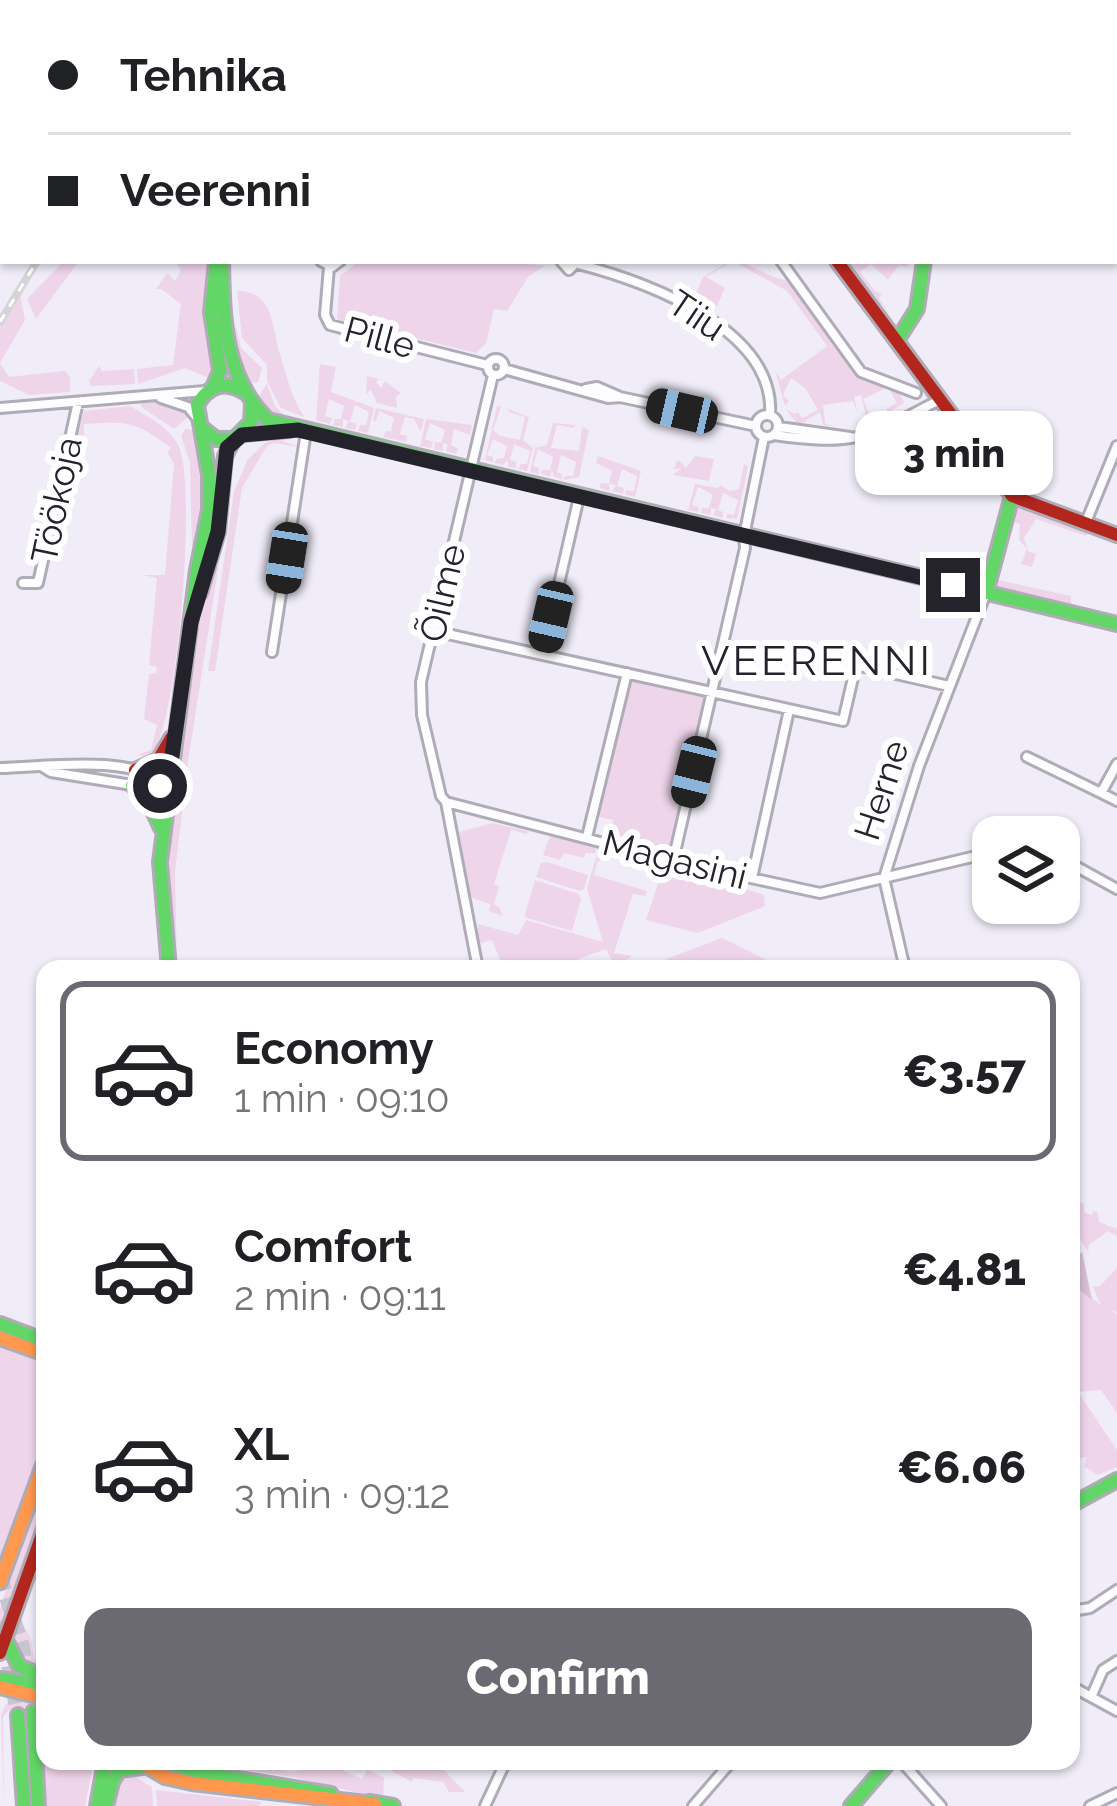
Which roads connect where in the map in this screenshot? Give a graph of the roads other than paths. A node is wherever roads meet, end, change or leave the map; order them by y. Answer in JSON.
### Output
{"nodes":[{"id":1,"x":219,"y":264,"type":"edge"},
{"id":2,"x":219,"y":264,"type":"edge"},
{"id":3,"x":325,"y":264,"type":"edge"},
{"id":4,"x":584,"y":264,"type":"edge"},
{"id":5,"x":783,"y":264,"type":"edge"},
{"id":6,"x":839,"y":264,"type":"edge"},
{"id":7,"x":924,"y":264,"type":"edge"},
{"id":8,"x":893,"y":334,"type":"junction"},
{"id":9,"x":488,"y":365,"type":"junction"},
{"id":10,"x":504,"y":369,"type":"junction"},
{"id":11,"x":493,"y":375,"type":"junction"},
{"id":12,"x":928,"y":379,"type":"junction"},
{"id":13,"x":210,"y":388,"type":"junction"},
{"id":14,"x":916,"y":393,"type":"dead end"},
{"id":15,"x":148,"y":395,"type":"junction"},
{"id":16,"x":250,"y":398,"type":"junction"},
{"id":17,"x":942,"y":398,"type":"junction"},
{"id":18,"x":78,"y":402,"type":"junction"},
{"id":19,"x":921,"y":407,"type":"junction"},
{"id":20,"x":0,"y":408,"type":"edge"},
{"id":21,"x":770,"y":415,"type":"junction"},
{"id":22,"x":198,"y":421,"type":"junction"},
{"id":23,"x":756,"y":426,"type":"junction"},
{"id":24,"x":302,"y":431,"type":"junction"},
{"id":25,"x":772,"y":433,"type":"junction"},
{"id":26,"x":238,"y":437,"type":"junction"},
{"id":27,"x":1117,"y":446,"type":"edge"},
{"id":28,"x":470,"y":471,"type":"junction"},
{"id":29,"x":579,"y":496,"type":"junction"},
{"id":30,"x":1012,"y":496,"type":"junction"},
{"id":31,"x":1086,"y":523,"type":"junction"},
{"id":32,"x":1117,"y":535,"type":"edge"},
{"id":33,"x":744,"y":536,"type":"junction"},
{"id":34,"x":23,"y":583,"type":"dead end"},
{"id":35,"x":986,"y":593,"type":"junction"},
{"id":36,"x":191,"y":622,"type":"junction"},
{"id":37,"x":1117,"y":624,"type":"edge"},
{"id":38,"x":434,"y":631,"type":"junction"},
{"id":39,"x":272,"y":652,"type":"dead end"},
{"id":40,"x":543,"y":653,"type":"junction"},
{"id":41,"x":627,"y":673,"type":"junction"},
{"id":42,"x":949,"y":686,"type":"junction"},
{"id":43,"x":712,"y":691,"type":"junction"},
{"id":44,"x":789,"y":710,"type":"junction"},
{"id":45,"x":176,"y":726,"type":"junction"},
{"id":46,"x":1028,"y":757,"type":"dead end"},
{"id":47,"x":1117,"y":764,"type":"edge"},
{"id":48,"x":43,"y":767,"type":"junction"},
{"id":49,"x":0,"y":768,"type":"edge"},
{"id":50,"x":134,"y":777,"type":"junction"},
{"id":51,"x":168,"y":784,"type":"junction"},
{"id":52,"x":1101,"y":793,"type":"junction"},
{"id":53,"x":1117,"y":801,"type":"edge"},
{"id":54,"x":446,"y":802,"type":"junction"},
{"id":55,"x":163,"y":832,"type":"junction"},
{"id":56,"x":587,"y":837,"type":"junction"},
{"id":57,"x":972,"y":857,"type":"edge"},
{"id":58,"x":673,"y":861,"type":"junction"},
{"id":59,"x":1080,"y":869,"type":"edge"},
{"id":60,"x":752,"y":878,"type":"junction"},
{"id":61,"x":884,"y":878,"type":"junction"},
{"id":62,"x":1117,"y":889,"type":"edge"},
{"id":63,"x":168,"y":960,"type":"edge"},
{"id":64,"x":476,"y":960,"type":"edge"},
{"id":65,"x":903,"y":960,"type":"edge"},
{"id":66,"x":0,"y":1324,"type":"edge"},
{"id":67,"x":0,"y":1338,"type":"edge"},
{"id":68,"x":36,"y":1347,"type":"edge"},
{"id":69,"x":36,"y":1350,"type":"edge"},
{"id":70,"x":1117,"y":1480,"type":"edge"},
{"id":71,"x":36,"y":1484,"type":"edge"},
{"id":72,"x":1080,"y":1500,"type":"edge"},
{"id":73,"x":36,"y":1551,"type":"edge"},
{"id":74,"x":0,"y":1582,"type":"edge"},
{"id":75,"x":1117,"y":1590,"type":"edge"},
{"id":76,"x":1080,"y":1608,"type":"edge"},
{"id":77,"x":5,"y":1635,"type":"junction"},
{"id":78,"x":0,"y":1653,"type":"edge"},
{"id":79,"x":1117,"y":1661,"type":"edge"},
{"id":80,"x":36,"y":1676,"type":"edge"},
{"id":81,"x":36,"y":1681,"type":"edge"},
{"id":82,"x":0,"y":1683,"type":"edge"},
{"id":83,"x":1080,"y":1689,"type":"edge"},
{"id":84,"x":22,"y":1694,"type":"junction"},
{"id":85,"x":1092,"y":1694,"type":"junction"},
{"id":86,"x":36,"y":1696,"type":"edge"},
{"id":87,"x":3,"y":1702,"type":"dead end"},
{"id":88,"x":1117,"y":1711,"type":"edge"},
{"id":89,"x":107,"y":1770,"type":"edge"},
{"id":90,"x":119,"y":1770,"type":"edge"},
{"id":91,"x":156,"y":1770,"type":"edge"},
{"id":92,"x":187,"y":1770,"type":"edge"},
{"id":93,"x":502,"y":1770,"type":"edge"},
{"id":94,"x":725,"y":1770,"type":"edge"},
{"id":95,"x":884,"y":1770,"type":"edge"},
{"id":96,"x":900,"y":1770,"type":"edge"},
{"id":97,"x":1117,"y":1793,"type":"edge"},
{"id":98,"x":375,"y":1804,"type":"edge"},
{"id":99,"x":24,"y":1806,"type":"edge"},
{"id":100,"x":38,"y":1806,"type":"edge"},
{"id":101,"x":102,"y":1806,"type":"edge"},
{"id":102,"x":393,"y":1806,"type":"edge"},
{"id":103,"x":485,"y":1806,"type":"edge"},
{"id":104,"x":694,"y":1806,"type":"edge"},
{"id":105,"x":850,"y":1806,"type":"edge"},
{"id":106,"x":940,"y":1806,"type":"edge"},
{"id":107,"x":1090,"y":1806,"type":"edge"}],
"edges":[{"from":1,"to":13,"type":"main road"},
{"from":2,"to":16,"type":"main road"},
{"from":3,"to":9,"type":"street","name":"Pille"},
{"from":4,"to":21,"type":"street","name":"Tiiu"},
{"from":5,"to":14,"type":"street"},
{"from":6,"to":8,"type":"main road"},
{"from":7,"to":8,"type":"main road"},
{"from":8,"to":12,"type":"main road"},
{"from":9,"to":10,"type":"street"},
{"from":9,"to":11,"type":"street"},
{"from":10,"to":11,"type":"street"},
{"from":10,"to":23,"type":"street"},
{"from":11,"to":28,"type":"street","name":"Õilme"},
{"from":12,"to":17,"type":"main road"},
{"from":12,"to":19,"type":"street"},
{"from":13,"to":15,"type":"street"},
{"from":13,"to":16,"type":"main road"},
{"from":13,"to":22,"type":"main road"},
{"from":15,"to":18,"type":"street"},
{"from":15,"to":22,"type":"street"},
{"from":16,"to":24,"type":"main road"},
{"from":16,"to":26,"type":"main road"},
{"from":17,"to":19,"type":"street"},
{"from":17,"to":30,"type":"main road"},
{"from":18,"to":20,"type":"street"},
{"from":18,"to":34,"type":"street","name":"Töökoja"},
{"from":19,"to":25,"type":"street"},
{"from":21,"to":23,"type":"street"},
{"from":21,"to":25,"type":"street","name":"Tiiu"},
{"from":22,"to":26,"type":"main road"},
{"from":22,"to":36,"type":"main road"},
{"from":23,"to":25,"type":"street"},
{"from":24,"to":26,"type":"main road"},
{"from":24,"to":28,"type":"main road"},
{"from":24,"to":39,"type":"street"},
{"from":25,"to":33,"type":"street"},
{"from":26,"to":36,"type":"main road"},
{"from":27,"to":31,"type":"street"},
{"from":28,"to":29,"type":"main road"},
{"from":28,"to":38,"type":"street","name":"Õilme"},
{"from":29,"to":33,"type":"main road"},
{"from":29,"to":40,"type":"street"},
{"from":30,"to":31,"type":"main road"},
{"from":30,"to":35,"type":"main road","name":"Herne"},
{"from":31,"to":32,"type":"main road"},
{"from":33,"to":35,"type":"main road"},
{"from":33,"to":43,"type":"street"},
{"from":35,"to":37,"type":"main road"},
{"from":35,"to":42,"type":"street","name":"Herne"},
{"from":36,"to":45,"type":"main road"},
{"from":38,"to":40,"type":"street"},
{"from":38,"to":54,"type":"street","name":"Õilme"},
{"from":40,"to":41,"type":"street"},
{"from":41,"to":43,"type":"street"},
{"from":41,"to":56,"type":"street"},
{"from":42,"to":44,"type":"street"},
{"from":42,"to":61,"type":"street","name":"Herne"},
{"from":43,"to":44,"type":"street"},
{"from":43,"to":58,"type":"street"},
{"from":44,"to":60,"type":"street"},
{"from":45,"to":50,"type":"main road"},
{"from":45,"to":51,"type":"main road"},
{"from":46,"to":52,"type":"street"},
{"from":47,"to":52,"type":"street"},
{"from":48,"to":49,"type":"street"},
{"from":48,"to":50,"type":"street"},
{"from":48,"to":50,"type":"street"},
{"from":50,"to":51,"type":"street"},
{"from":50,"to":51,"type":"street"},
{"from":50,"to":55,"type":"main road"},
{"from":51,"to":55,"type":"main road"},
{"from":52,"to":53,"type":"street"},
{"from":54,"to":56,"type":"street","name":"Magasini"},
{"from":54,"to":64,"type":"street"},
{"from":55,"to":63,"type":"main road"},
{"from":56,"to":58,"type":"street","name":"Magasini"},
{"from":57,"to":61,"type":"street","name":"Magasini"},
{"from":58,"to":60,"type":"street","name":"Magasini"},
{"from":59,"to":62,"type":"street"},
{"from":60,"to":61,"type":"street","name":"Magasini"},
{"from":61,"to":65,"type":"street","name":"Herne"},
{"from":66,"to":68,"type":"main road"},
{"from":67,"to":69,"type":"main road"},
{"from":70,"to":72,"type":"main road"},
{"from":71,"to":74,"type":"main road"},
{"from":73,"to":77,"type":"main road"},
{"from":75,"to":76,"type":"street"},
{"from":77,"to":78,"type":"main road"},
{"from":77,"to":80,"type":"main road"},
{"from":79,"to":85,"type":"street"},
{"from":81,"to":82,"type":"main road"},
{"from":82,"to":84,"type":"main road"},
{"from":83,"to":85,"type":"street"},
{"from":84,"to":86,"type":"main road"},
{"from":84,"to":87,"type":"main road"},
{"from":85,"to":88,"type":"street"},
{"from":89,"to":101,"type":"main road"},
{"from":90,"to":101,"type":"main road"},
{"from":91,"to":98,"type":"main road"},
{"from":92,"to":98,"type":"main road"},
{"from":93,"to":103,"type":"street"},
{"from":94,"to":104,"type":"street"},
{"from":95,"to":105,"type":"main road"},
{"from":96,"to":106,"type":"street"},
{"from":97,"to":107,"type":"street"},
{"from":98,"to":102,"type":"main road"},
{"from":99,"to":100,"type":"main road"}]}
